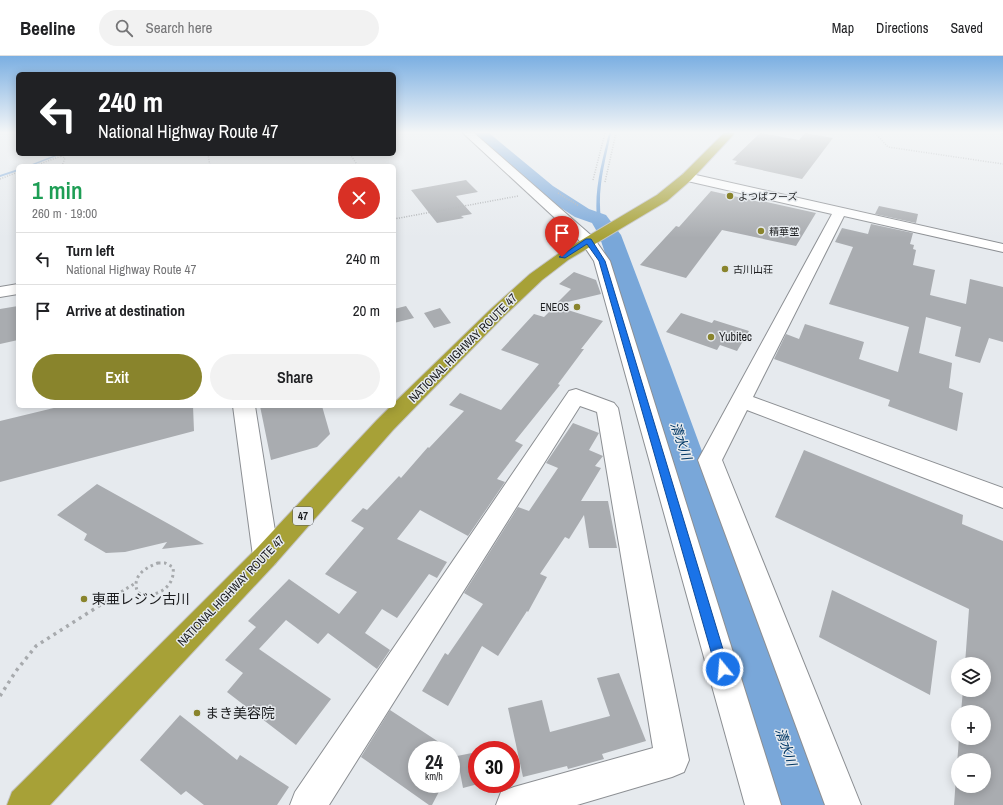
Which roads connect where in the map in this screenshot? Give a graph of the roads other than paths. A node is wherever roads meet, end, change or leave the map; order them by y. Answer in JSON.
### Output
{"nodes":[{"id":1,"x":506,"y":168,"type":"edge"},
{"id":2,"x":697,"y":168,"type":"edge"},
{"id":3,"x":688,"y":177,"type":"junction"},
{"id":4,"x":840,"y":211,"type":"junction"},
{"id":5,"x":590,"y":240,"type":"junction"},
{"id":6,"x":1003,"y":248,"type":"edge"},
{"id":7,"x":16,"y":289,"type":"edge"},
{"id":8,"x":0,"y":292,"type":"edge"},
{"id":9,"x":741,"y":400,"type":"junction"},
{"id":10,"x":244,"y":408,"type":"edge"},
{"id":11,"x":1003,"y":498,"type":"edge"},
{"id":12,"x":266,"y":556,"type":"junction"},
{"id":13,"x":25,"y":805,"type":"edge"},
{"id":14,"x":308,"y":805,"type":"edge"},
{"id":15,"x":514,"y":805,"type":"edge"},
{"id":16,"x":763,"y":805,"type":"edge"},
{"id":17,"x":843,"y":805,"type":"edge"}],
"edges":[{"from":1,"to":5,"type":"street"},
{"from":2,"to":3,"type":"highway","name":"NATIONAL HIGHWAY ROUTE 47","number":"47"},
{"from":3,"to":4,"type":"street"},
{"from":3,"to":5,"type":"highway","name":"NATIONAL HIGHWAY ROUTE 47","number":"47"},
{"from":4,"to":6,"type":"street"},
{"from":4,"to":9,"type":"street"},
{"from":5,"to":12,"type":"highway","name":"NATIONAL HIGHWAY ROUTE 47","number":"47"},
{"from":5,"to":16,"type":"street"},
{"from":7,"to":8,"type":"street"},
{"from":9,"to":11,"type":"street"},
{"from":9,"to":17,"type":"street"},
{"from":10,"to":12,"type":"street"},
{"from":12,"to":13,"type":"highway","name":"NATIONAL HIGHWAY ROUTE 47","number":"47"},
{"from":14,"to":15,"type":"street"}]}
